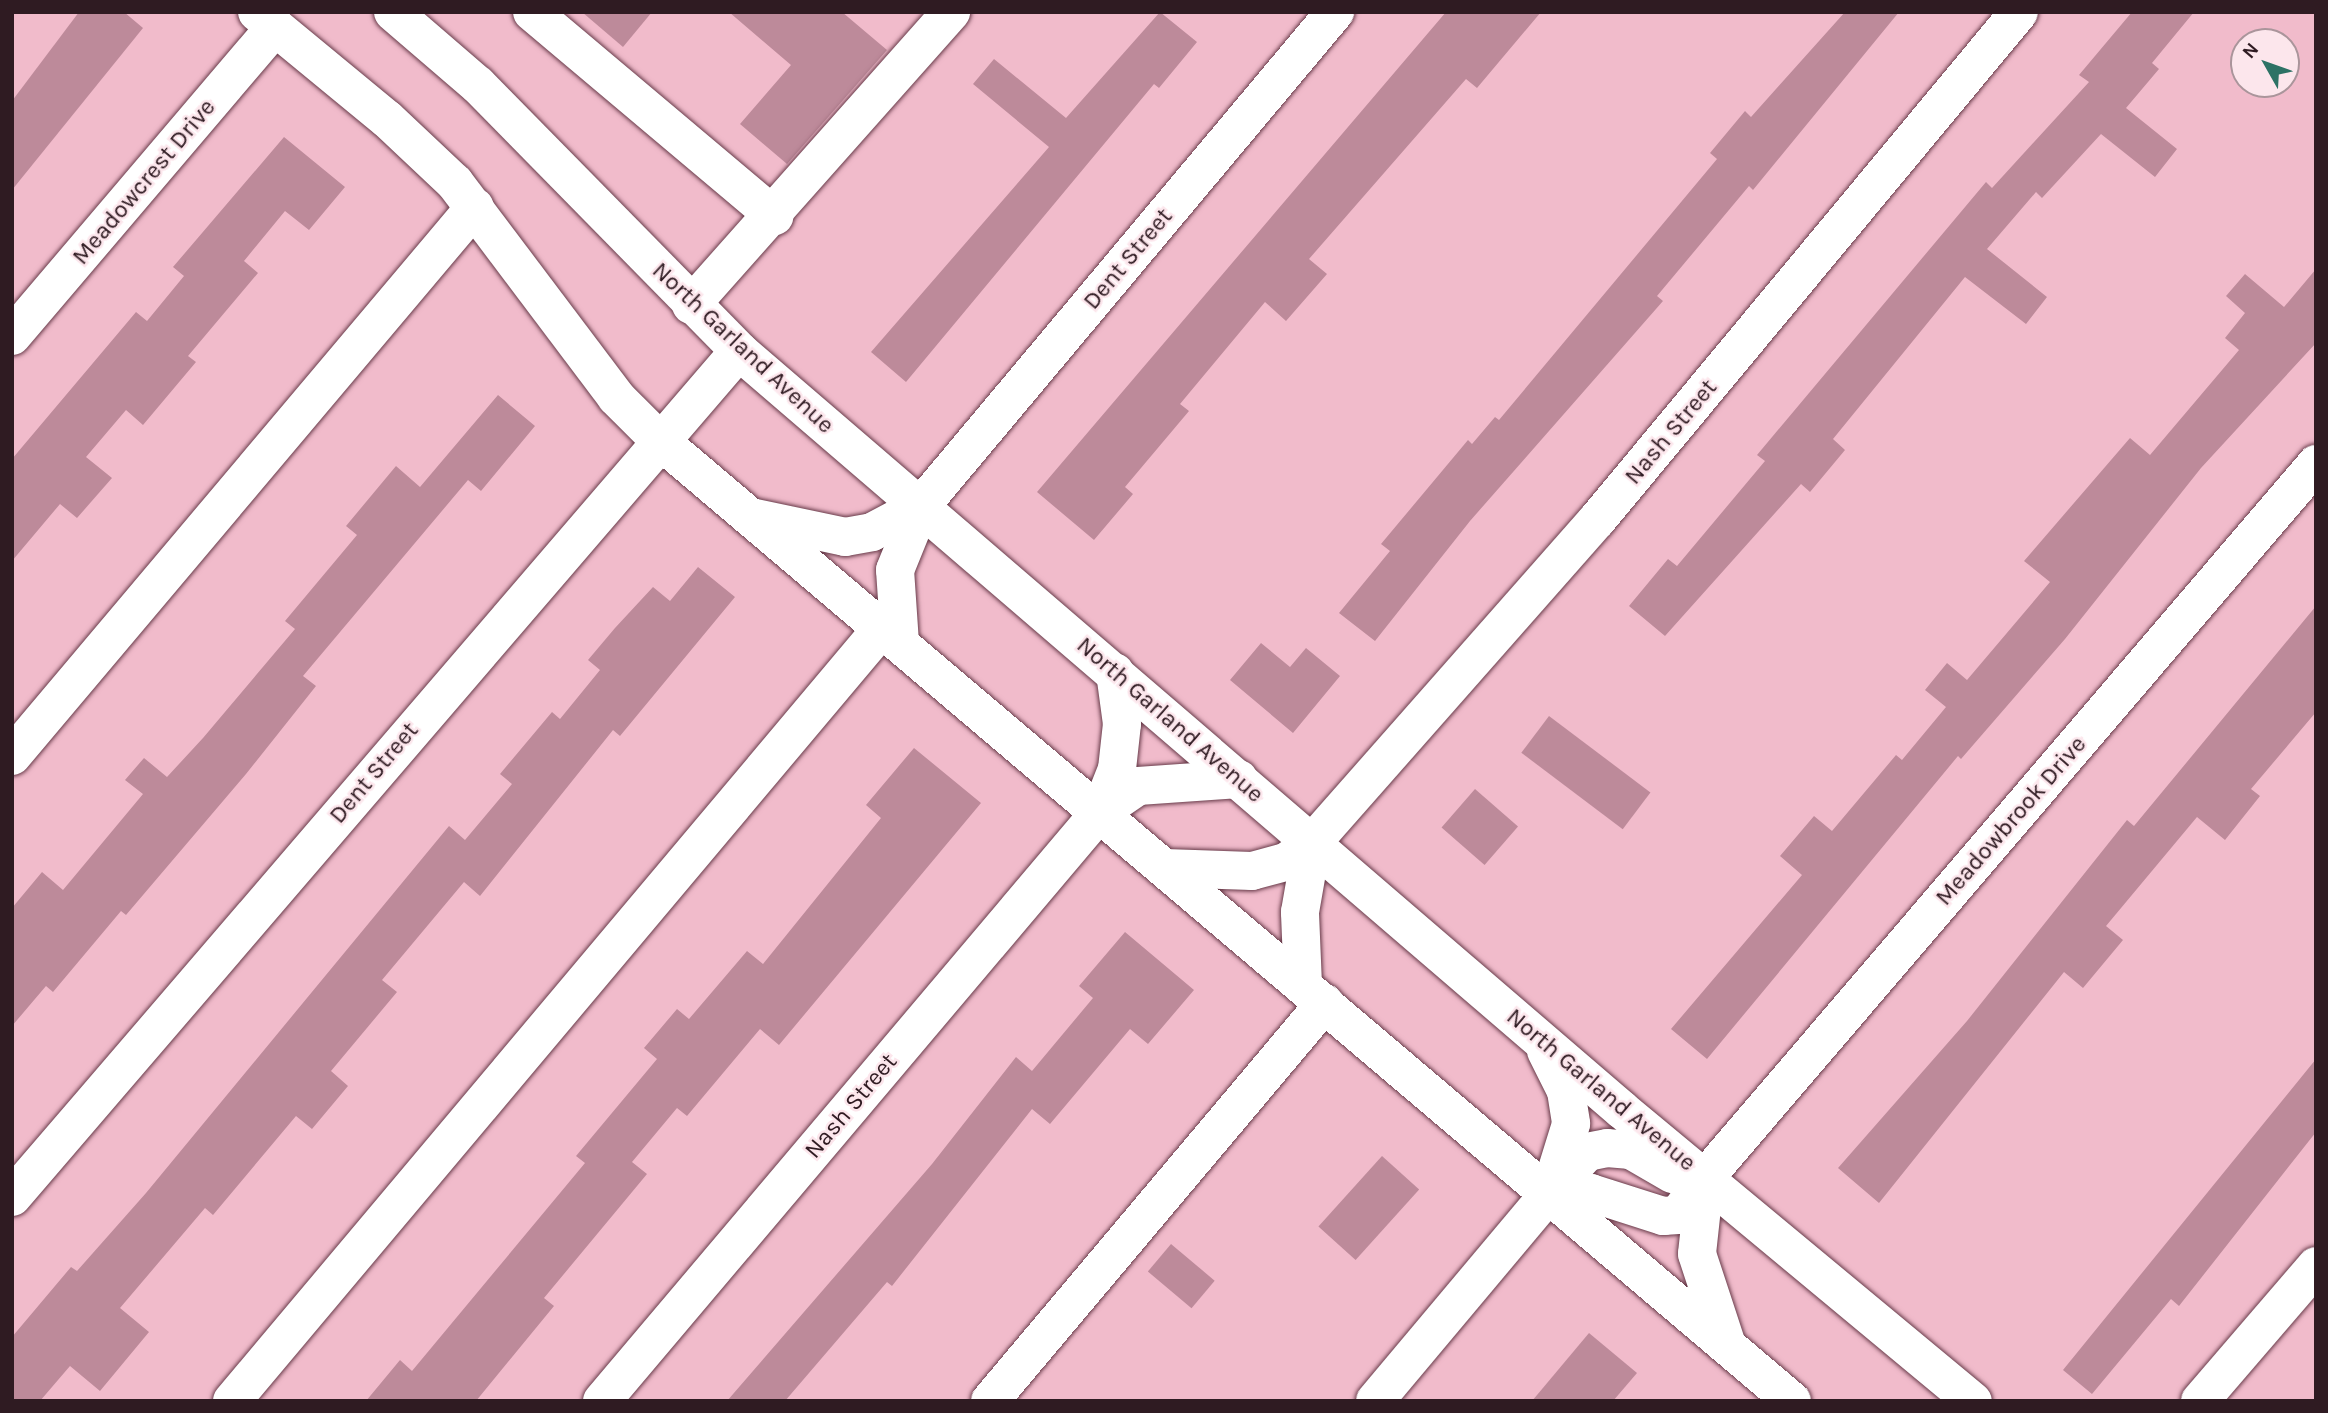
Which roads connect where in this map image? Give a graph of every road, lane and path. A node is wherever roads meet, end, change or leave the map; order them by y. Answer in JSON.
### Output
{"nodes":[{"id":1,"x":393,"y":12,"type":"edge"},
{"id":2,"x":532,"y":12,"type":"edge"},
{"id":3,"x":951,"y":12,"type":"edge"},
{"id":4,"x":1335,"y":12,"type":"edge"},
{"id":5,"x":2019,"y":12,"type":"edge"},
{"id":6,"x":276,"y":17,"type":"edge"},
{"id":7,"x":475,"y":207,"type":"junction"},
{"id":8,"x":774,"y":216,"type":"junction"},
{"id":9,"x":691,"y":305,"type":"junction"},
{"id":10,"x":12,"y":336,"type":"edge"},
{"id":11,"x":739,"y":351,"type":"junction"},
{"id":12,"x":659,"y":439,"type":"junction"},
{"id":13,"x":2316,"y":464,"type":"edge"},
{"id":14,"x":921,"y":506,"type":"junction"},
{"id":15,"x":751,"y":517,"type":"junction"},
{"id":16,"x":891,"y":635,"type":"junction"},
{"id":17,"x":1115,"y":672,"type":"junction"},
{"id":18,"x":12,"y":756,"type":"edge"},
{"id":19,"x":1239,"y":779,"type":"junction"},
{"id":20,"x":1100,"y":812,"type":"junction"},
{"id":21,"x":1312,"y":843,"type":"junction"},
{"id":22,"x":1165,"y":868,"type":"junction"},
{"id":23,"x":1314,"y":994,"type":"junction"},
{"id":24,"x":1535,"y":1034,"type":"junction"},
{"id":25,"x":1705,"y":1178,"type":"junction"},
{"id":26,"x":1549,"y":1194,"type":"junction"},
{"id":27,"x":12,"y":1197,"type":"edge"},
{"id":28,"x":2316,"y":1266,"type":"edge"},
{"id":29,"x":1727,"y":1346,"type":"junction"},
{"id":30,"x":1788,"y":1400,"type":"edge"},
{"id":31,"x":232,"y":1401,"type":"edge"},
{"id":32,"x":602,"y":1401,"type":"edge"},
{"id":33,"x":990,"y":1401,"type":"edge"},
{"id":34,"x":1375,"y":1401,"type":"edge"},
{"id":35,"x":1973,"y":1401,"type":"edge"},
{"id":36,"x":2200,"y":1401,"type":"edge"}],
"edges":[{"from":1,"to":9,"type":"street","name":"North Garland Avenue"},
{"from":2,"to":8,"type":"street"},
{"from":3,"to":8,"type":"street"},
{"from":4,"to":14,"type":"street","name":"Dent Street"},
{"from":5,"to":21,"type":"street","name":"Nash Street"},
{"from":6,"to":7,"type":"street"},
{"from":6,"to":10,"type":"street","name":"Meadowcrest Drive"},
{"from":7,"to":12,"type":"street"},
{"from":7,"to":18,"type":"street"},
{"from":8,"to":9,"type":"street"},
{"from":9,"to":11,"type":"street","name":"North Garland Avenue"},
{"from":11,"to":12,"type":"street","name":"Dent Street"},
{"from":11,"to":14,"type":"street","name":"North Garland Avenue"},
{"from":12,"to":15,"type":"street"},
{"from":12,"to":27,"type":"street","name":"Dent Street"},
{"from":13,"to":25,"type":"street","name":"Meadowbrook Drive"},
{"from":14,"to":15,"type":"street","name":"Dent Street"},
{"from":14,"to":16,"type":"street","name":"Dent Street"},
{"from":14,"to":17,"type":"street","name":"North Garland Avenue"},
{"from":15,"to":16,"type":"street"},
{"from":16,"to":20,"type":"street"},
{"from":16,"to":31,"type":"street"},
{"from":17,"to":19,"type":"street","name":"North Garland Avenue"},
{"from":17,"to":20,"type":"street","name":"Nash Street"},
{"from":19,"to":20,"type":"street","name":"Nash Street"},
{"from":19,"to":21,"type":"street","name":"North Garland Avenue"},
{"from":20,"to":22,"type":"street"},
{"from":20,"to":32,"type":"street","name":"Nash Street"},
{"from":21,"to":22,"type":"street","name":"Nash Street"},
{"from":21,"to":23,"type":"street"},
{"from":21,"to":24,"type":"street","name":"North Garland Avenue"},
{"from":22,"to":23,"type":"street"},
{"from":23,"to":26,"type":"street"},
{"from":23,"to":33,"type":"street"},
{"from":24,"to":25,"type":"street","name":"North Garland Avenue"},
{"from":24,"to":26,"type":"street"},
{"from":25,"to":26,"type":"street","name":"Meadowbrook Drive"},
{"from":25,"to":26,"type":"street"},
{"from":25,"to":29,"type":"street"},
{"from":25,"to":35,"type":"street","name":"North Garland Avenue"},
{"from":26,"to":29,"type":"street"},
{"from":26,"to":34,"type":"street"},
{"from":28,"to":36,"type":"street"},
{"from":29,"to":30,"type":"street"}]}
